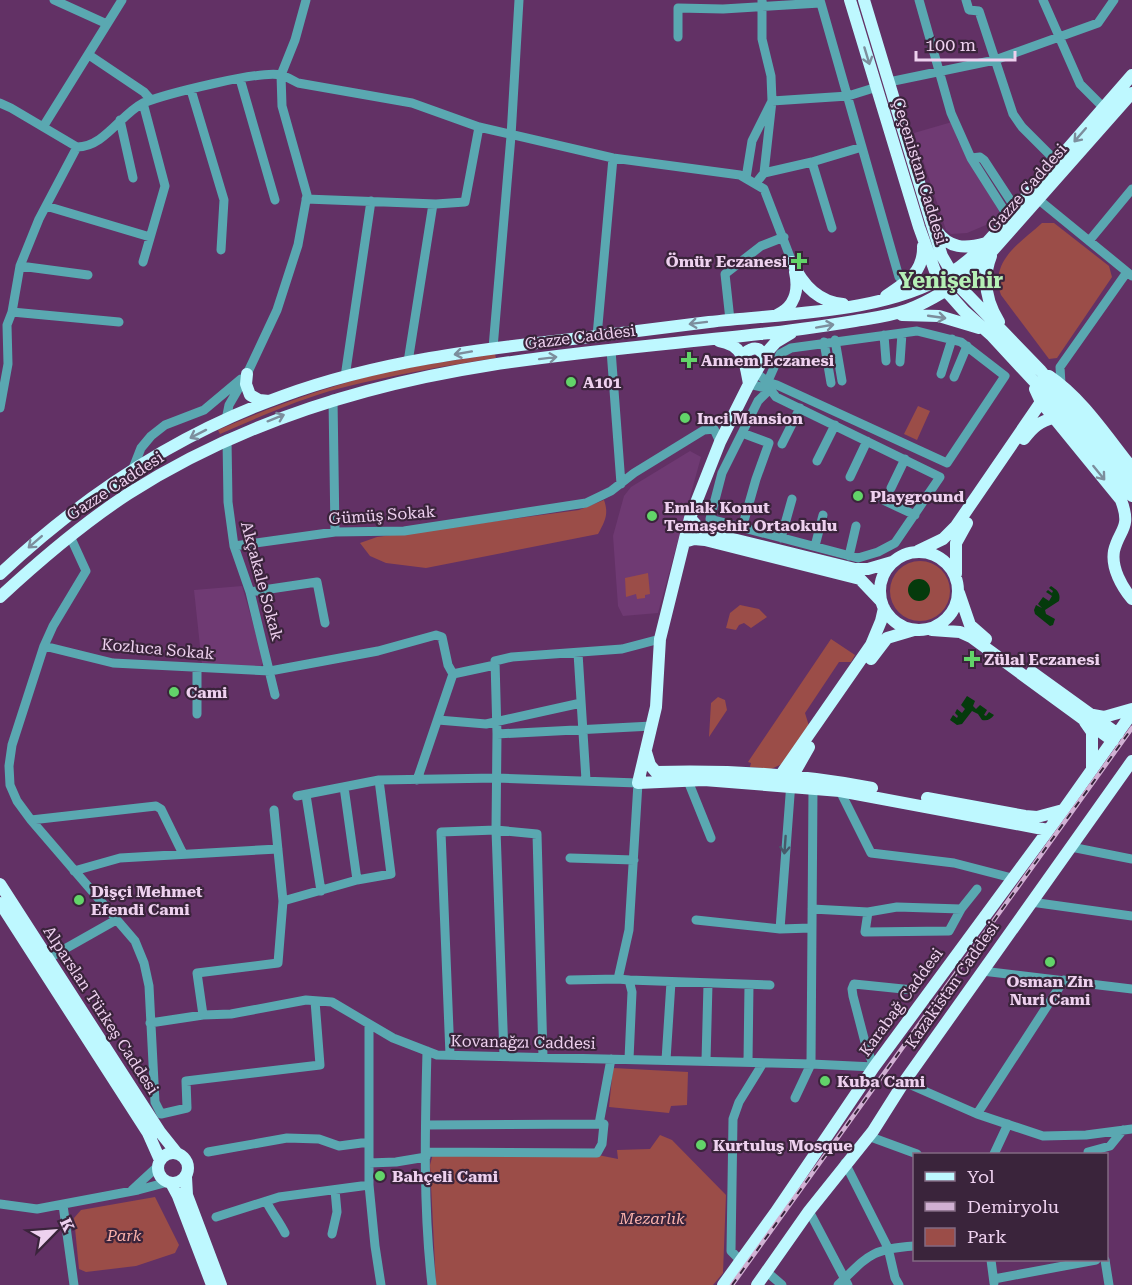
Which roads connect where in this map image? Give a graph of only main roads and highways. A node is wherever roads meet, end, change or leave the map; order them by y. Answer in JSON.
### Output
{"nodes":[{"id":1,"x":850,"y":0,"type":"edge"},
{"id":2,"x":864,"y":0,"type":"edge"},
{"id":3,"x":1132,"y":75,"type":"edge"},
{"id":4,"x":1129,"y":101,"type":"edge"},
{"id":5,"x":931,"y":222,"type":"junction"},
{"id":6,"x":920,"y":230,"type":"junction"},
{"id":7,"x":990,"y":247,"type":"junction"},
{"id":8,"x":949,"y":281,"type":"junction"},
{"id":9,"x":878,"y":301,"type":"junction"},
{"id":10,"x":853,"y":305,"type":"junction"},
{"id":11,"x":886,"y":315,"type":"junction"},
{"id":12,"x":774,"y":316,"type":"junction"},
{"id":13,"x":796,"y":330,"type":"junction"},
{"id":14,"x":985,"y":330,"type":"junction"},
{"id":15,"x":1010,"y":339,"type":"junction"},
{"id":16,"x":697,"y":341,"type":"junction"},
{"id":17,"x":744,"y":358,"type":"junction"},
{"id":18,"x":764,"y":359,"type":"junction"},
{"id":19,"x":1041,"y":371,"type":"junction"},
{"id":20,"x":247,"y":374,"type":"road end"},
{"id":21,"x":1028,"y":375,"type":"junction"},
{"id":22,"x":752,"y":379,"type":"junction"},
{"id":23,"x":269,"y":401,"type":"junction"},
{"id":24,"x":1041,"y":402,"type":"junction"},
{"id":25,"x":1054,"y":418,"type":"junction"},
{"id":26,"x":1132,"y":468,"type":"edge"},
{"id":27,"x":1132,"y":482,"type":"edge"},
{"id":28,"x":1132,"y":496,"type":"edge"},
{"id":29,"x":690,"y":518,"type":"junction"},
{"id":30,"x":1132,"y":541,"type":"edge"},
{"id":31,"x":684,"y":542,"type":"junction"},
{"id":32,"x":916,"y":552,"type":"junction"},
{"id":33,"x":893,"y":561,"type":"junction"},
{"id":34,"x":0,"y":574,"type":"edge"},
{"id":35,"x":956,"y":578,"type":"junction"},
{"id":36,"x":1132,"y":588,"type":"edge"},
{"id":37,"x":958,"y":591,"type":"junction"},
{"id":38,"x":0,"y":597,"type":"edge"},
{"id":39,"x":1132,"y":599,"type":"edge"},
{"id":40,"x":882,"y":604,"type":"junction"},
{"id":41,"x":915,"y":630,"type":"junction"},
{"id":42,"x":928,"y":630,"type":"junction"},
{"id":43,"x":1064,"y":701,"type":"junction"},
{"id":44,"x":1132,"y":711,"type":"edge"},
{"id":45,"x":1086,"y":717,"type":"junction"},
{"id":46,"x":1116,"y":738,"type":"junction"},
{"id":47,"x":646,"y":752,"type":"junction"},
{"id":48,"x":1132,"y":761,"type":"edge"},
{"id":49,"x":1092,"y":770,"type":"junction"},
{"id":50,"x":656,"y":777,"type":"junction"},
{"id":51,"x":787,"y":780,"type":"junction"},
{"id":52,"x":1064,"y":809,"type":"junction"},
{"id":53,"x":1048,"y":830,"type":"junction"},
{"id":54,"x":0,"y":884,"type":"edge"},
{"id":55,"x":0,"y":903,"type":"edge"},
{"id":56,"x":176,"y":1152,"type":"junction"},
{"id":57,"x":159,"y":1163,"type":"junction"},
{"id":58,"x":186,"y":1177,"type":"junction"},
{"id":59,"x":169,"y":1183,"type":"junction"},
{"id":60,"x":212,"y":1285,"type":"edge"},
{"id":61,"x":221,"y":1285,"type":"edge"},
{"id":62,"x":723,"y":1285,"type":"edge"},
{"id":63,"x":757,"y":1285,"type":"edge"}],
"edges":[{"from":1,"to":6,"type":"main road","name":"Çeçenistan Caddesi","one_way":true},
{"from":2,"to":5,"type":"main road","name":"Çeçenistan Caddesi"},
{"from":3,"to":7,"type":"main road","name":"Gazze Caddesi","one_way":true},
{"from":4,"to":7,"type":"main road","name":"Gazze Caddesi"},
{"from":5,"to":7,"type":"main road"},
{"from":5,"to":8,"type":"main road","name":"Çeçenistan Caddesi"},
{"from":6,"to":8,"type":"main road","name":"Çeçenistan Caddesi"},
{"from":6,"to":9,"type":"main road"},
{"from":7,"to":8,"type":"main road","name":"Gazze Caddesi"},
{"from":7,"to":15,"type":"main road"},
{"from":8,"to":9,"type":"main road","name":"Gazze Caddesi"},
{"from":8,"to":11,"type":"main road","name":"Gazze Caddesi"},
{"from":8,"to":14,"type":"main road","name":"Çeçenistan Caddesi"},
{"from":8,"to":15,"type":"main road","name":"Çeçenistan Caddesi"},
{"from":9,"to":10,"type":"main road","name":"Gazze Caddesi"},
{"from":10,"to":12,"type":"main road","name":"Gazze Caddesi"},
{"from":10,"to":12,"type":"main road"},
{"from":13,"to":11,"type":"main road","name":"Gazze Caddesi","one_way":true},
{"from":11,"to":14,"type":"main road","one_way":true},
{"from":12,"to":23,"type":"main road","name":"Gazze Caddesi","one_way":true},
{"from":13,"to":16,"type":"main road","name":"Gazze Caddesi"},
{"from":13,"to":18,"type":"main road"},
{"from":14,"to":21,"type":"main road","name":"Çeçenistan Caddesi"},
{"from":15,"to":19,"type":"main road","name":"Çeçenistan Caddesi"},
{"from":16,"to":17,"type":"main road"},
{"from":38,"to":16,"type":"main road","name":"Gazze Caddesi","one_way":true},
{"from":17,"to":18,"type":"main road"},
{"from":17,"to":22,"type":"main road"},
{"from":18,"to":22,"type":"main road"},
{"from":19,"to":26,"type":"main road"},
{"from":19,"to":27,"type":"main road","name":"Çeçenistan Caddesi"},
{"from":20,"to":23,"type":"main road"},
{"from":21,"to":24,"type":"main road"},
{"from":21,"to":28,"type":"main road","name":"Çeçenistan Caddesi"},
{"from":22,"to":29,"type":"main road"},
{"from":23,"to":34,"type":"main road","name":"Gazze Caddesi","one_way":true},
{"from":24,"to":25,"type":"main road"},
{"from":24,"to":32,"type":"main road"},
{"from":25,"to":35,"type":"main road"},
{"from":25,"to":39,"type":"main road","one_way":true},
{"from":29,"to":31,"type":"main road"},
{"from":29,"to":33,"type":"main road"},
{"from":30,"to":36,"type":"main road"},
{"from":31,"to":40,"type":"main road"},
{"from":31,"to":47,"type":"main road"},
{"from":32,"to":33,"type":"main road"},
{"from":32,"to":35,"type":"main road"},
{"from":33,"to":40,"type":"main road"},
{"from":35,"to":37,"type":"main road"},
{"from":37,"to":42,"type":"main road"},
{"from":37,"to":43,"type":"main road"},
{"from":40,"to":41,"type":"main road"},
{"from":40,"to":51,"type":"main road"},
{"from":41,"to":42,"type":"main road"},
{"from":41,"to":51,"type":"main road"},
{"from":42,"to":43,"type":"main road"},
{"from":43,"to":45,"type":"main road"},
{"from":44,"to":45,"type":"main road"},
{"from":44,"to":46,"type":"main road","name":"Karabağ Caddesi"},
{"from":45,"to":46,"type":"main road"},
{"from":45,"to":49,"type":"main road"},
{"from":46,"to":49,"type":"main road","name":"Karabağ Caddesi"},
{"from":47,"to":50,"type":"main road"},
{"from":47,"to":50,"type":"main road"},
{"from":48,"to":63,"type":"main road","name":"Kazakistan Caddesi"},
{"from":49,"to":52,"type":"main road","name":"Karabağ Caddesi"},
{"from":50,"to":51,"type":"main road"},
{"from":50,"to":51,"type":"main road"},
{"from":51,"to":52,"type":"main road"},
{"from":51,"to":53,"type":"main road"},
{"from":52,"to":53,"type":"main road","name":"Karabağ Caddesi"},
{"from":53,"to":62,"type":"main road","name":"Karabağ Caddesi"},
{"from":54,"to":56,"type":"main road","name":"Alparslan Türkeş Caddesi"},
{"from":55,"to":57,"type":"main road","name":"Alparslan Türkeş Caddesi"},
{"from":56,"to":57,"type":"main road"},
{"from":56,"to":58,"type":"main road"},
{"from":57,"to":59,"type":"main road"},
{"from":58,"to":59,"type":"main road"},
{"from":58,"to":61,"type":"main road"},
{"from":59,"to":60,"type":"main road"}]}
